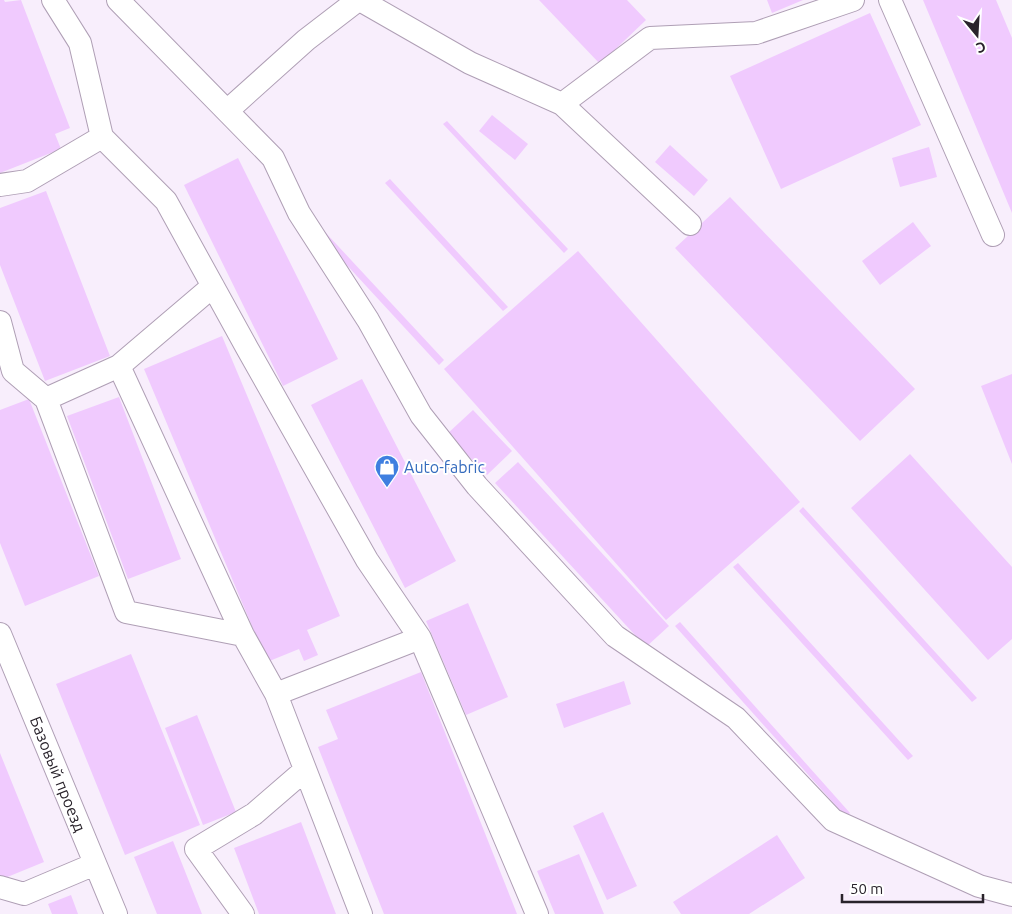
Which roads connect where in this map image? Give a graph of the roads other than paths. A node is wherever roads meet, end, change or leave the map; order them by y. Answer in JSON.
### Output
{"nodes":[{"id":1,"x":53,"y":0,"type":"edge"},
{"id":2,"x":118,"y":0,"type":"edge"},
{"id":3,"x":359,"y":0,"type":"edge"},
{"id":4,"x":853,"y":0,"type":"edge"},
{"id":5,"x":890,"y":0,"type":"edge"},
{"id":6,"x":562,"y":104,"type":"junction"},
{"id":7,"x":226,"y":111,"type":"junction"},
{"id":8,"x":102,"y":137,"type":"junction"},
{"id":9,"x":0,"y":185,"type":"edge"},
{"id":10,"x":690,"y":224,"type":"dead end"},
{"id":11,"x":993,"y":235,"type":"dead end"},
{"id":12,"x":214,"y":286,"type":"junction"},
{"id":13,"x":0,"y":322,"type":"edge"},
{"id":14,"x":119,"y":366,"type":"junction"},
{"id":15,"x":46,"y":399,"type":"junction"},
{"id":16,"x":0,"y":634,"type":"edge"},
{"id":17,"x":243,"y":635,"type":"junction"},
{"id":18,"x":420,"y":638,"type":"junction"},
{"id":19,"x":276,"y":694,"type":"junction"},
{"id":20,"x":305,"y":770,"type":"junction"},
{"id":21,"x":95,"y":864,"type":"junction"},
{"id":22,"x":0,"y":887,"type":"edge"},
{"id":23,"x":1012,"y":895,"type":"edge"},
{"id":24,"x":116,"y":914,"type":"edge"},
{"id":25,"x":242,"y":914,"type":"edge"},
{"id":26,"x":361,"y":914,"type":"edge"},
{"id":27,"x":537,"y":914,"type":"edge"}],
"edges":[{"from":1,"to":8,"type":"lane"},
{"from":2,"to":7,"type":"lane"},
{"from":3,"to":6,"type":"lane"},
{"from":3,"to":7,"type":"lane"},
{"from":4,"to":6,"type":"lane"},
{"from":5,"to":11,"type":"lane"},
{"from":6,"to":10,"type":"lane"},
{"from":7,"to":23,"type":"lane"},
{"from":8,"to":9,"type":"lane"},
{"from":8,"to":12,"type":"lane"},
{"from":12,"to":14,"type":"lane"},
{"from":12,"to":18,"type":"lane"},
{"from":13,"to":15,"type":"lane"},
{"from":14,"to":15,"type":"lane"},
{"from":14,"to":17,"type":"lane"},
{"from":15,"to":17,"type":"lane"},
{"from":16,"to":21,"type":"lane","name":"Базовый проезд"},
{"from":17,"to":19,"type":"lane"},
{"from":18,"to":19,"type":"lane"},
{"from":18,"to":27,"type":"lane"},
{"from":19,"to":20,"type":"lane"},
{"from":20,"to":25,"type":"lane"},
{"from":20,"to":26,"type":"lane"},
{"from":21,"to":22,"type":"lane"},
{"from":21,"to":24,"type":"lane","name":"Базовый проезд"}]}
